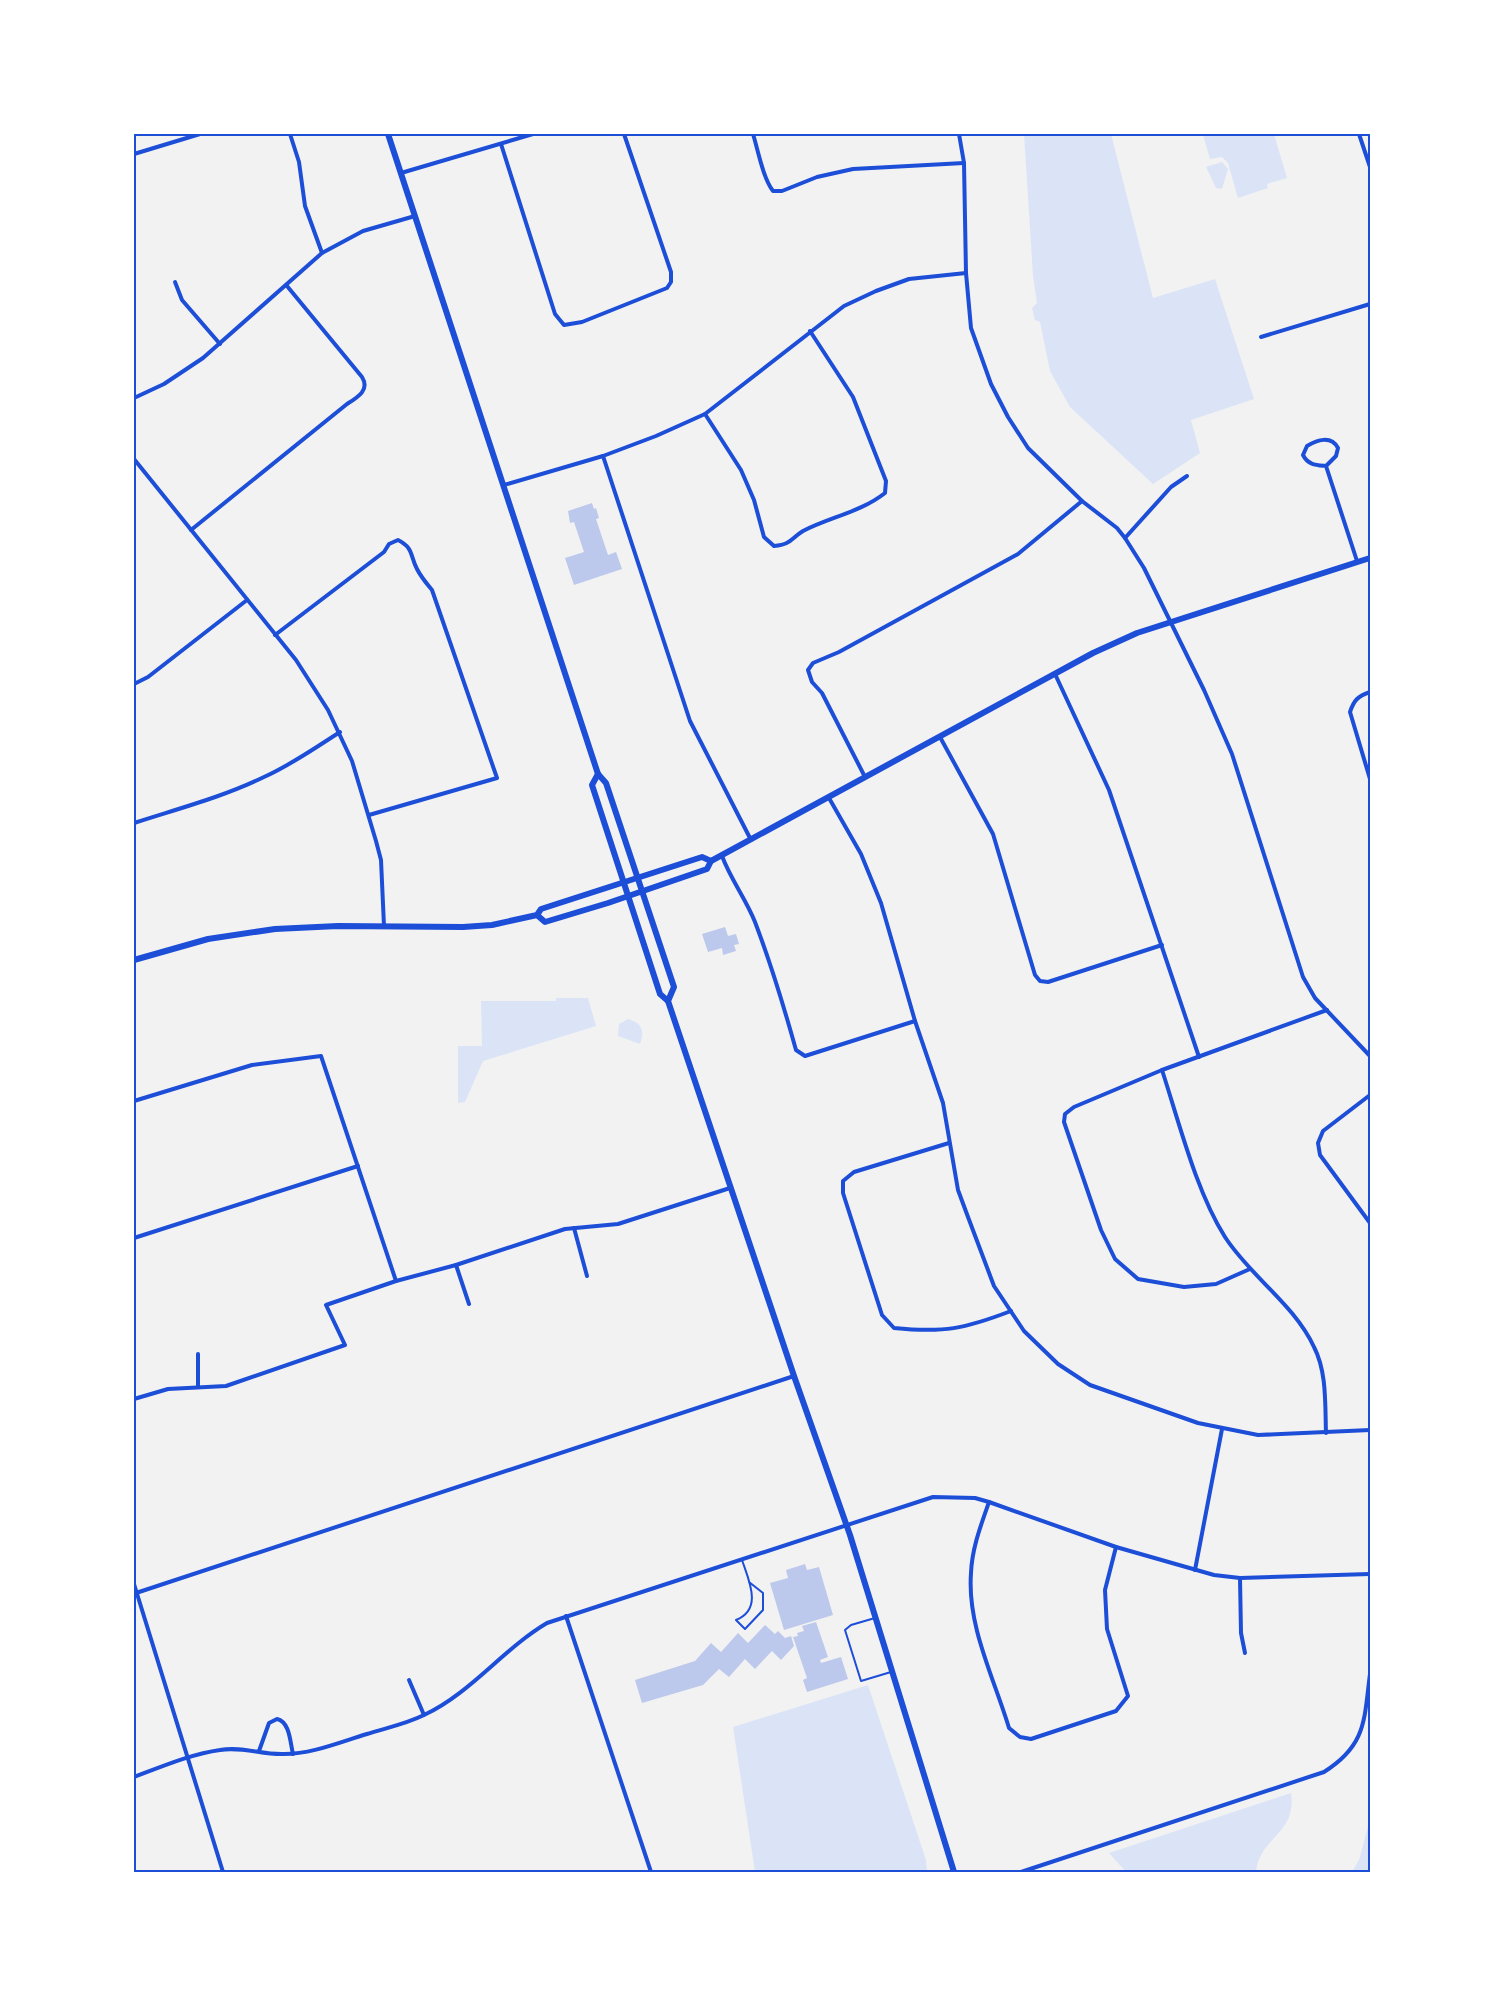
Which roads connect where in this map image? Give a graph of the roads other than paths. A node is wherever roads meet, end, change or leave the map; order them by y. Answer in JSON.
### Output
{"nodes":[{"id":1,"x":200,"y":134,"type":"edge"},
{"id":2,"x":290,"y":134,"type":"edge"},
{"id":3,"x":387,"y":134,"type":"edge"},
{"id":4,"x":533,"y":134,"type":"edge"},
{"id":5,"x":624,"y":134,"type":"edge"},
{"id":6,"x":753,"y":134,"type":"edge"},
{"id":7,"x":959,"y":134,"type":"edge"},
{"id":8,"x":1359,"y":134,"type":"edge"},
{"id":9,"x":501,"y":144,"type":"junction"},
{"id":10,"x":134,"y":154,"type":"edge"},
{"id":11,"x":1369,"y":154,"type":"edge"},
{"id":12,"x":964,"y":164,"type":"junction"},
{"id":13,"x":1371,"y":167,"type":"edge"},
{"id":14,"x":401,"y":174,"type":"junction"},
{"id":15,"x":415,"y":216,"type":"junction"},
{"id":16,"x":322,"y":253,"type":"junction"},
{"id":17,"x":966,"y":273,"type":"junction"},
{"id":18,"x":175,"y":282,"type":"dead end"},
{"id":19,"x":287,"y":286,"type":"junction"},
{"id":20,"x":1371,"y":304,"type":"edge"},
{"id":21,"x":810,"y":332,"type":"junction"},
{"id":22,"x":1261,"y":337,"type":"dead end"},
{"id":23,"x":220,"y":345,"type":"junction"},
{"id":24,"x":134,"y":398,"type":"edge"},
{"id":25,"x":705,"y":414,"type":"junction"},
{"id":26,"x":603,"y":456,"type":"junction"},
{"id":27,"x":134,"y":459,"type":"edge"},
{"id":28,"x":1326,"y":466,"type":"junction"},
{"id":29,"x":1187,"y":476,"type":"dead end"},
{"id":30,"x":503,"y":485,"type":"junction"},
{"id":31,"x":1082,"y":501,"type":"junction"},
{"id":32,"x":191,"y":530,"type":"junction"},
{"id":33,"x":1125,"y":538,"type":"junction"},
{"id":34,"x":1371,"y":558,"type":"edge"},
{"id":35,"x":1358,"y":562,"type":"junction"},
{"id":36,"x":246,"y":600,"type":"junction"},
{"id":37,"x":1169,"y":622,"type":"junction"},
{"id":38,"x":275,"y":634,"type":"junction"},
{"id":39,"x":1055,"y":673,"type":"junction"},
{"id":40,"x":134,"y":684,"type":"edge"},
{"id":41,"x":1371,"y":692,"type":"edge"},
{"id":42,"x":340,"y":732,"type":"junction"},
{"id":43,"x":940,"y":737,"type":"junction"},
{"id":44,"x":598,"y":774,"type":"junction"},
{"id":45,"x":865,"y":778,"type":"junction"},
{"id":46,"x":1371,"y":779,"type":"edge"},
{"id":47,"x":829,"y":798,"type":"junction"},
{"id":48,"x":369,"y":815,"type":"junction"},
{"id":49,"x":134,"y":823,"type":"edge"},
{"id":50,"x":752,"y":840,"type":"junction"},
{"id":51,"x":722,"y":856,"type":"junction"},
{"id":52,"x":711,"y":861,"type":"junction"},
{"id":53,"x":638,"y":877,"type":"junction"},
{"id":54,"x":623,"y":882,"type":"junction"},
{"id":55,"x":643,"y":891,"type":"junction"},
{"id":56,"x":628,"y":897,"type":"junction"},
{"id":57,"x":537,"y":915,"type":"junction"},
{"id":58,"x":384,"y":926,"type":"junction"},
{"id":59,"x":1162,"y":945,"type":"junction"},
{"id":60,"x":134,"y":960,"type":"edge"},
{"id":61,"x":668,"y":1001,"type":"junction"},
{"id":62,"x":1327,"y":1010,"type":"junction"},
{"id":63,"x":915,"y":1021,"type":"junction"},
{"id":64,"x":1371,"y":1056,"type":"edge"},
{"id":65,"x":1199,"y":1057,"type":"junction"},
{"id":66,"x":1162,"y":1070,"type":"junction"},
{"id":67,"x":1371,"y":1095,"type":"edge"},
{"id":68,"x":134,"y":1101,"type":"edge"},
{"id":69,"x":949,"y":1143,"type":"junction"},
{"id":70,"x":358,"y":1166,"type":"junction"},
{"id":71,"x":732,"y":1188,"type":"junction"},
{"id":72,"x":1371,"y":1223,"type":"edge"},
{"id":73,"x":574,"y":1227,"type":"junction"},
{"id":74,"x":134,"y":1238,"type":"edge"},
{"id":75,"x":456,"y":1264,"type":"junction"},
{"id":76,"x":1250,"y":1269,"type":"junction"},
{"id":77,"x":588,"y":1276,"type":"dead end"},
{"id":78,"x":396,"y":1281,"type":"junction"},
{"id":79,"x":469,"y":1304,"type":"dead end"},
{"id":80,"x":1011,"y":1311,"type":"junction"},
{"id":81,"x":198,"y":1354,"type":"dead end"},
{"id":82,"x":794,"y":1376,"type":"junction"},
{"id":83,"x":198,"y":1387,"type":"junction"},
{"id":84,"x":134,"y":1399,"type":"edge"},
{"id":85,"x":1222,"y":1429,"type":"junction"},
{"id":86,"x":1371,"y":1430,"type":"edge"},
{"id":87,"x":1326,"y":1433,"type":"junction"},
{"id":88,"x":989,"y":1502,"type":"junction"},
{"id":89,"x":846,"y":1524,"type":"junction"},
{"id":90,"x":1116,"y":1547,"type":"junction"},
{"id":91,"x":742,"y":1560,"type":"junction"},
{"id":92,"x":1195,"y":1570,"type":"junction"},
{"id":93,"x":1371,"y":1574,"type":"edge"},
{"id":94,"x":1240,"y":1578,"type":"junction"},
{"id":95,"x":750,"y":1582,"type":"junction"},
{"id":96,"x":134,"y":1584,"type":"edge"},
{"id":97,"x":136,"y":1593,"type":"junction"},
{"id":98,"x":566,"y":1616,"type":"junction"},
{"id":99,"x":875,"y":1618,"type":"junction"},
{"id":100,"x":1245,"y":1653,"type":"dead end"},
{"id":101,"x":892,"y":1672,"type":"junction"},
{"id":102,"x":1371,"y":1674,"type":"edge"},
{"id":103,"x":409,"y":1680,"type":"dead end"},
{"id":104,"x":424,"y":1715,"type":"junction"},
{"id":105,"x":259,"y":1751,"type":"junction"},
{"id":106,"x":293,"y":1754,"type":"junction"},
{"id":107,"x":187,"y":1759,"type":"junction"},
{"id":108,"x":134,"y":1777,"type":"edge"},
{"id":109,"x":223,"y":1872,"type":"edge"},
{"id":110,"x":651,"y":1872,"type":"edge"},
{"id":111,"x":954,"y":1872,"type":"edge"},
{"id":112,"x":1021,"y":1872,"type":"edge"}],
"edges":[{"from":1,"to":10,"type":"street"},
{"from":2,"to":16,"type":"street"},
{"from":3,"to":14,"type":"main road"},
{"from":4,"to":9,"type":"street"},
{"from":5,"to":9,"type":"street"},
{"from":6,"to":12,"type":"street"},
{"from":7,"to":12,"type":"street"},
{"from":8,"to":11,"type":"street"},
{"from":9,"to":14,"type":"street"},
{"from":11,"to":13,"type":"street"},
{"from":12,"to":17,"type":"street"},
{"from":14,"to":15,"type":"main road"},
{"from":15,"to":16,"type":"street"},
{"from":15,"to":30,"type":"main road"},
{"from":16,"to":19,"type":"street"},
{"from":17,"to":21,"type":"street"},
{"from":17,"to":31,"type":"street"},
{"from":18,"to":23,"type":"street"},
{"from":19,"to":23,"type":"street"},
{"from":19,"to":32,"type":"street"},
{"from":20,"to":22,"type":"street"},
{"from":21,"to":25,"type":"street"},
{"from":21,"to":25,"type":"street"},
{"from":23,"to":24,"type":"street"},
{"from":25,"to":26,"type":"street"},
{"from":26,"to":30,"type":"street"},
{"from":26,"to":50,"type":"street"},
{"from":27,"to":32,"type":"street"},
{"from":28,"to":28,"type":"street"},
{"from":28,"to":35,"type":"street"},
{"from":29,"to":33,"type":"street"},
{"from":30,"to":44,"type":"main road"},
{"from":31,"to":33,"type":"street"},
{"from":31,"to":45,"type":"street"},
{"from":32,"to":36,"type":"street"},
{"from":33,"to":37,"type":"street"},
{"from":34,"to":35,"type":"main road"},
{"from":35,"to":37,"type":"main road"},
{"from":36,"to":38,"type":"street"},
{"from":36,"to":40,"type":"street"},
{"from":37,"to":39,"type":"main road"},
{"from":37,"to":62,"type":"street"},
{"from":38,"to":42,"type":"street"},
{"from":38,"to":48,"type":"street"},
{"from":39,"to":43,"type":"main road"},
{"from":39,"to":59,"type":"street"},
{"from":41,"to":46,"type":"street"},
{"from":42,"to":48,"type":"street"},
{"from":42,"to":49,"type":"street"},
{"from":43,"to":45,"type":"main road"},
{"from":43,"to":59,"type":"street"},
{"from":44,"to":53,"type":"main road"},
{"from":44,"to":54,"type":"main road"},
{"from":45,"to":47,"type":"main road"},
{"from":47,"to":50,"type":"main road"},
{"from":47,"to":63,"type":"street"},
{"from":48,"to":58,"type":"street"},
{"from":50,"to":51,"type":"main road"},
{"from":51,"to":52,"type":"main road"},
{"from":51,"to":63,"type":"street"},
{"from":52,"to":53,"type":"main road"},
{"from":52,"to":55,"type":"main road"},
{"from":53,"to":54,"type":"main road"},
{"from":53,"to":55,"type":"main road"},
{"from":54,"to":56,"type":"main road"},
{"from":54,"to":57,"type":"main road"},
{"from":55,"to":56,"type":"main road"},
{"from":55,"to":61,"type":"main road"},
{"from":56,"to":57,"type":"main road"},
{"from":56,"to":61,"type":"main road"},
{"from":57,"to":58,"type":"main road"},
{"from":58,"to":60,"type":"main road"},
{"from":59,"to":65,"type":"street"},
{"from":61,"to":71,"type":"main road"},
{"from":62,"to":64,"type":"street"},
{"from":62,"to":65,"type":"street"},
{"from":63,"to":69,"type":"street"},
{"from":65,"to":66,"type":"street"},
{"from":66,"to":76,"type":"street"},
{"from":66,"to":76,"type":"street"},
{"from":67,"to":72,"type":"street"},
{"from":68,"to":70,"type":"street"},
{"from":69,"to":80,"type":"street"},
{"from":69,"to":80,"type":"street"},
{"from":70,"to":74,"type":"street"},
{"from":70,"to":78,"type":"street"},
{"from":71,"to":73,"type":"street"},
{"from":71,"to":82,"type":"main road"},
{"from":73,"to":75,"type":"street"},
{"from":73,"to":77,"type":"street"},
{"from":75,"to":78,"type":"street"},
{"from":75,"to":79,"type":"street"},
{"from":76,"to":87,"type":"street"},
{"from":78,"to":83,"type":"street"},
{"from":80,"to":85,"type":"street"},
{"from":81,"to":83,"type":"street"},
{"from":82,"to":89,"type":"main road"},
{"from":82,"to":97,"type":"street"},
{"from":83,"to":84,"type":"street"},
{"from":85,"to":87,"type":"street"},
{"from":85,"to":92,"type":"street"},
{"from":86,"to":87,"type":"street"},
{"from":88,"to":89,"type":"street"},
{"from":88,"to":90,"type":"street"},
{"from":88,"to":90,"type":"street"},
{"from":89,"to":91,"type":"street"},
{"from":89,"to":99,"type":"main road"},
{"from":90,"to":92,"type":"street"},
{"from":91,"to":95,"type":"lane"},
{"from":91,"to":98,"type":"street"},
{"from":92,"to":94,"type":"street"},
{"from":93,"to":94,"type":"street"},
{"from":94,"to":100,"type":"street"},
{"from":95,"to":95,"type":"lane"},
{"from":96,"to":97,"type":"street"},
{"from":97,"to":107,"type":"street"},
{"from":98,"to":104,"type":"street"},
{"from":98,"to":110,"type":"street"},
{"from":99,"to":101,"type":"main road"},
{"from":99,"to":101,"type":"lane"},
{"from":101,"to":111,"type":"main road"},
{"from":102,"to":112,"type":"street"},
{"from":103,"to":104,"type":"street"},
{"from":104,"to":106,"type":"street"},
{"from":105,"to":106,"type":"street"},
{"from":105,"to":106,"type":"street"},
{"from":105,"to":107,"type":"street"},
{"from":107,"to":108,"type":"street"},
{"from":107,"to":109,"type":"street"}]}
